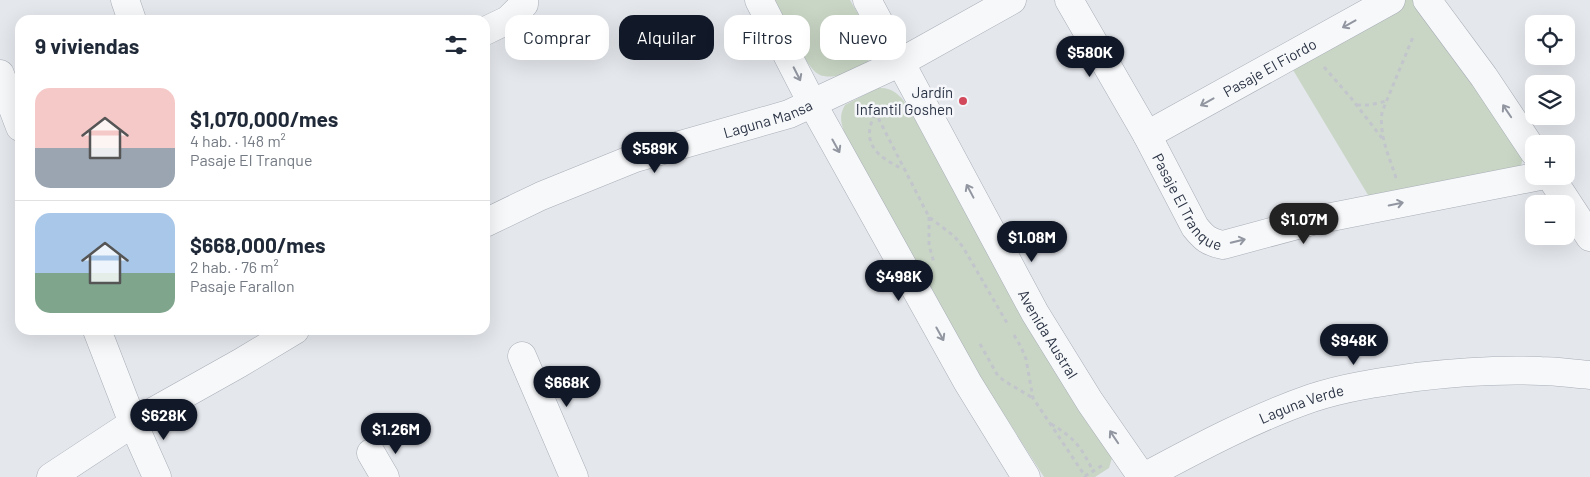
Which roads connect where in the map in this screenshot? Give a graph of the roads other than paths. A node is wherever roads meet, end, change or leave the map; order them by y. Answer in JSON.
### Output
{"nodes":[{"id":1,"x":125,"y":0,"type":"edge"},
{"id":2,"x":524,"y":0,"type":"edge"},
{"id":3,"x":758,"y":0,"type":"edge"},
{"id":4,"x":867,"y":0,"type":"edge"},
{"id":5,"x":1012,"y":0,"type":"edge"},
{"id":6,"x":1069,"y":0,"type":"edge"},
{"id":7,"x":1391,"y":0,"type":"edge"},
{"id":8,"x":1427,"y":0,"type":"edge"},
{"id":9,"x":130,"y":15,"type":"edge"},
{"id":10,"x":490,"y":29,"type":"edge"},
{"id":11,"x":900,"y":62,"type":"junction"},
{"id":12,"x":0,"y":74,"type":"edge"},
{"id":13,"x":812,"y":103,"type":"junction"},
{"id":14,"x":15,"y":114,"type":"edge"},
{"id":15,"x":1147,"y":135,"type":"junction"},
{"id":16,"x":1525,"y":138,"type":"edge"},
{"id":17,"x":1525,"y":179,"type":"edge"},
{"id":18,"x":1556,"y":185,"type":"edge"},
{"id":19,"x":490,"y":221,"type":"edge"},
{"id":20,"x":1590,"y":237,"type":"edge"},
{"id":21,"x":99,"y":335,"type":"edge"},
{"id":22,"x":287,"y":335,"type":"edge"},
{"id":23,"x":522,"y":356,"type":"dead end"},
{"id":24,"x":1590,"y":375,"type":"edge"},
{"id":25,"x":133,"y":423,"type":"junction"},
{"id":26,"x":371,"y":453,"type":"dead end"},
{"id":27,"x":572,"y":476,"type":"edge"},
{"id":28,"x":51,"y":477,"type":"edge"},
{"id":29,"x":157,"y":477,"type":"edge"},
{"id":30,"x":385,"y":477,"type":"edge"},
{"id":31,"x":1026,"y":477,"type":"edge"},
{"id":32,"x":1143,"y":477,"type":"edge"}],
"edges":[{"from":1,"to":9,"type":"street"},
{"from":2,"to":10,"type":"street"},
{"from":3,"to":13,"type":"street","one_way":true},
{"from":4,"to":11,"type":"street","name":"Avenida Austral"},
{"from":5,"to":11,"type":"street","name":"Laguna Mansa"},
{"from":6,"to":15,"type":"street","name":"Pasaje El Tranque"},
{"from":7,"to":15,"type":"street","name":"Pasaje El Fiordo","one_way":true},
{"from":16,"to":8,"type":"street","one_way":true},
{"from":11,"to":13,"type":"street","name":"Laguna Mansa"},
{"from":32,"to":11,"type":"street","name":"Avenida Austral","one_way":true},
{"from":12,"to":14,"type":"street"},
{"from":13,"to":19,"type":"street","name":"Laguna Mansa"},
{"from":13,"to":31,"type":"street","one_way":true},
{"from":15,"to":17,"type":"street","name":"Pasaje El Tranque","one_way":true},
{"from":18,"to":20,"type":"street"},
{"from":21,"to":25,"type":"street"},
{"from":22,"to":25,"type":"street"},
{"from":23,"to":27,"type":"street"},
{"from":24,"to":32,"type":"street","name":"Laguna Verde"},
{"from":25,"to":28,"type":"street"},
{"from":25,"to":29,"type":"street"},
{"from":26,"to":30,"type":"street"}]}
